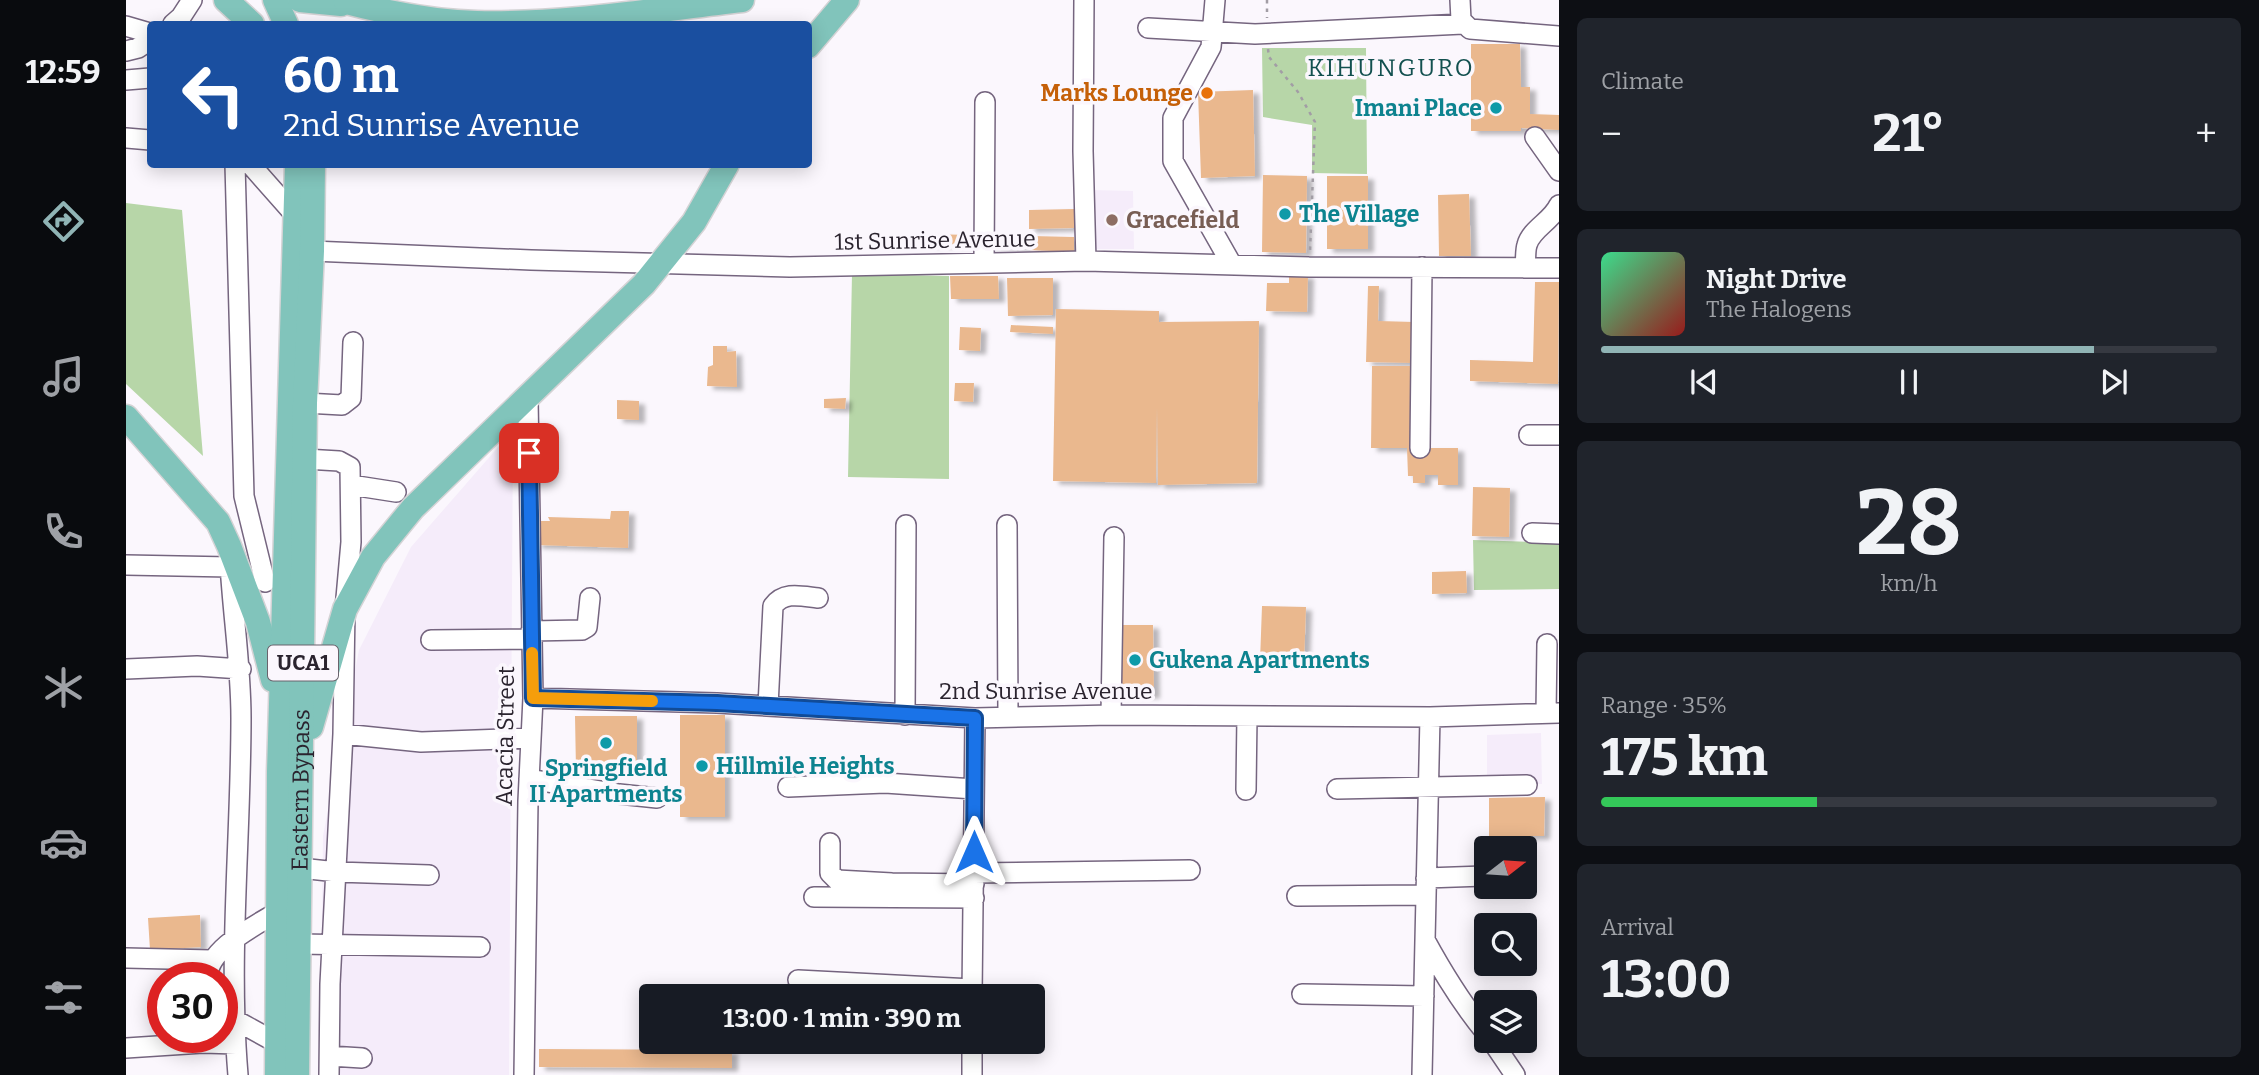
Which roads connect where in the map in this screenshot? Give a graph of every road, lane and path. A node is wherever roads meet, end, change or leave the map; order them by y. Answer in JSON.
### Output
{"nodes":[{"id":1,"x":192,"y":0,"type":"edge"},
{"id":2,"x":226,"y":0,"type":"edge"},
{"id":3,"x":275,"y":0,"type":"edge"},
{"id":4,"x":300,"y":0,"type":"edge"},
{"id":5,"x":742,"y":0,"type":"edge"},
{"id":6,"x":847,"y":0,"type":"edge"},
{"id":7,"x":1084,"y":0,"type":"edge"},
{"id":8,"x":1215,"y":0,"type":"edge"},
{"id":9,"x":1266,"y":0,"type":"edge"},
{"id":10,"x":1460,"y":0,"type":"edge"},
{"id":11,"x":342,"y":8,"type":"edge"},
{"id":12,"x":405,"y":20,"type":"edge"},
{"id":13,"x":176,"y":21,"type":"edge"},
{"id":14,"x":249,"y":21,"type":"edge"},
{"id":15,"x":285,"y":21,"type":"edge"},
{"id":16,"x":428,"y":21,"type":"edge"},
{"id":17,"x":542,"y":21,"type":"edge"},
{"id":18,"x":1463,"y":24,"type":"junction"},
{"id":19,"x":126,"y":26,"type":"edge"},
{"id":20,"x":1148,"y":28,"type":"dead end"},
{"id":21,"x":147,"y":32,"type":"edge"},
{"id":22,"x":1212,"y":32,"type":"junction"},
{"id":23,"x":1268,"y":33,"type":"junction"},
{"id":24,"x":1559,"y":36,"type":"edge"},
{"id":25,"x":812,"y":41,"type":"edge"},
{"id":26,"x":147,"y":42,"type":"edge"},
{"id":27,"x":126,"y":51,"type":"edge"},
{"id":28,"x":147,"y":78,"type":"edge"},
{"id":29,"x":126,"y":80,"type":"edge"},
{"id":30,"x":985,"y":102,"type":"dead end"},
{"id":31,"x":1535,"y":137,"type":"dead end"},
{"id":32,"x":126,"y":138,"type":"edge"},
{"id":33,"x":147,"y":139,"type":"edge"},
{"id":34,"x":235,"y":168,"type":"edge"},
{"id":35,"x":254,"y":168,"type":"edge"},
{"id":36,"x":297,"y":168,"type":"edge"},
{"id":37,"x":313,"y":168,"type":"edge"},
{"id":38,"x":725,"y":168,"type":"edge"},
{"id":39,"x":1559,"y":171,"type":"edge"},
{"id":40,"x":1559,"y":205,"type":"edge"},
{"id":41,"x":295,"y":215,"type":"junction"},
{"id":42,"x":312,"y":251,"type":"junction"},
{"id":43,"x":1086,"y":261,"type":"junction"},
{"id":44,"x":663,"y":263,"type":"junction"},
{"id":45,"x":984,"y":263,"type":"junction"},
{"id":46,"x":1233,"y":265,"type":"junction"},
{"id":47,"x":1309,"y":267,"type":"junction"},
{"id":48,"x":1422,"y":267,"type":"junction"},
{"id":49,"x":1525,"y":268,"type":"junction"},
{"id":50,"x":1559,"y":268,"type":"edge"},
{"id":51,"x":353,"y":342,"type":"dead end"},
{"id":52,"x":528,"y":399,"type":"junction"},
{"id":53,"x":305,"y":403,"type":"junction"},
{"id":54,"x":126,"y":417,"type":"edge"},
{"id":55,"x":1529,"y":435,"type":"dead end"},
{"id":56,"x":1559,"y":435,"type":"edge"},
{"id":57,"x":1420,"y":448,"type":"dead end"},
{"id":58,"x":305,"y":459,"type":"junction"},
{"id":59,"x":351,"y":485,"type":"junction"},
{"id":60,"x":396,"y":492,"type":"dead end"},
{"id":61,"x":906,"y":525,"type":"dead end"},
{"id":62,"x":1007,"y":525,"type":"dead end"},
{"id":63,"x":1532,"y":533,"type":"dead end"},
{"id":64,"x":1559,"y":534,"type":"edge"},
{"id":65,"x":1114,"y":537,"type":"dead end"},
{"id":66,"x":230,"y":556,"type":"junction"},
{"id":67,"x":126,"y":565,"type":"edge"},
{"id":68,"x":265,"y":582,"type":"dead end"},
{"id":69,"x":590,"y":598,"type":"dead end"},
{"id":70,"x":818,"y":598,"type":"dead end"},
{"id":71,"x":345,"y":609,"type":"junction"},
{"id":72,"x":531,"y":635,"type":"junction"},
{"id":73,"x":431,"y":640,"type":"dead end"},
{"id":74,"x":1547,"y":645,"type":"dead end"},
{"id":75,"x":126,"y":669,"type":"edge"},
{"id":76,"x":241,"y":669,"type":"junction"},
{"id":77,"x":533,"y":698,"type":"junction"},
{"id":78,"x":768,"y":706,"type":"junction"},
{"id":79,"x":280,"y":708,"type":"junction"},
{"id":80,"x":1552,"y":713,"type":"edge"},
{"id":81,"x":905,"y":715,"type":"junction"},
{"id":82,"x":1008,"y":715,"type":"junction"},
{"id":83,"x":1111,"y":715,"type":"junction"},
{"id":84,"x":1247,"y":716,"type":"junction"},
{"id":85,"x":1430,"y":717,"type":"junction"},
{"id":86,"x":975,"y":718,"type":"junction"},
{"id":87,"x":343,"y":734,"type":"junction"},
{"id":88,"x":531,"y":738,"type":"junction"},
{"id":89,"x":301,"y":762,"type":"junction"},
{"id":90,"x":529,"y":779,"type":"junction"},
{"id":91,"x":1527,"y":785,"type":"dead end"},
{"id":92,"x":788,"y":787,"type":"dead end"},
{"id":93,"x":974,"y":789,"type":"junction"},
{"id":94,"x":1337,"y":789,"type":"dead end"},
{"id":95,"x":1428,"y":789,"type":"junction"},
{"id":96,"x":1245,"y":790,"type":"dead end"},
{"id":97,"x":657,"y":798,"type":"dead end"},
{"id":98,"x":830,"y":843,"type":"dead end"},
{"id":99,"x":300,"y":868,"type":"junction"},
{"id":100,"x":1190,"y":870,"type":"dead end"},
{"id":101,"x":337,"y":872,"type":"junction"},
{"id":102,"x":429,"y":875,"type":"dead end"},
{"id":103,"x":1474,"y":878,"type":"edge"},
{"id":104,"x":974,"y":885,"type":"junction"},
{"id":105,"x":1426,"y":886,"type":"junction"},
{"id":106,"x":1297,"y":896,"type":"dead end"},
{"id":107,"x":814,"y":897,"type":"dead end"},
{"id":108,"x":279,"y":911,"type":"junction"},
{"id":109,"x":235,"y":939,"type":"junction"},
{"id":110,"x":1425,"y":939,"type":"junction"},
{"id":111,"x":299,"y":944,"type":"junction"},
{"id":112,"x":332,"y":946,"type":"junction"},
{"id":113,"x":480,"y":947,"type":"dead end"},
{"id":114,"x":126,"y":958,"type":"edge"},
{"id":115,"x":157,"y":962,"type":"edge"},
{"id":116,"x":216,"y":962,"type":"edge"},
{"id":117,"x":236,"y":962,"type":"edge"},
{"id":118,"x":798,"y":980,"type":"dead end"},
{"id":119,"x":856,"y":984,"type":"edge"},
{"id":120,"x":972,"y":984,"type":"edge"},
{"id":121,"x":1302,"y":994,"type":"dead end"},
{"id":122,"x":1424,"y":996,"type":"junction"},
{"id":123,"x":1474,"y":1018,"type":"edge"},
{"id":124,"x":238,"y":1022,"type":"edge"},
{"id":125,"x":287,"y":1046,"type":"junction"},
{"id":126,"x":147,"y":1047,"type":"edge"},
{"id":127,"x":126,"y":1048,"type":"edge"},
{"id":128,"x":237,"y":1053,"type":"edge"},
{"id":129,"x":1500,"y":1053,"type":"edge"},
{"id":130,"x":972,"y":1054,"type":"edge"},
{"id":131,"x":362,"y":1058,"type":"dead end"},
{"id":132,"x":330,"y":1061,"type":"edge"},
{"id":133,"x":238,"y":1075,"type":"edge"},
{"id":134,"x":276,"y":1075,"type":"edge"},
{"id":135,"x":296,"y":1075,"type":"edge"},
{"id":136,"x":524,"y":1075,"type":"edge"},
{"id":137,"x":972,"y":1075,"type":"edge"},
{"id":138,"x":1422,"y":1075,"type":"edge"},
{"id":139,"x":1515,"y":1075,"type":"edge"}],
"edges":[{"from":1,"to":13,"type":"street"},
{"from":2,"to":14,"type":"main road"},
{"from":3,"to":15,"type":"main road"},
{"from":4,"to":11,"type":"main road"},
{"from":5,"to":17,"type":"main road"},
{"from":6,"to":25,"type":"main road"},
{"from":7,"to":43,"type":"street"},
{"from":8,"to":22,"type":"street"},
{"from":9,"to":23,"type":"path"},
{"from":10,"to":18,"type":"street"},
{"from":11,"to":12,"type":"main road"},
{"from":12,"to":16,"type":"main road"},
{"from":18,"to":23,"type":"street"},
{"from":18,"to":24,"type":"street"},
{"from":19,"to":21,"type":"street"},
{"from":20,"to":22,"type":"street"},
{"from":22,"to":23,"type":"street"},
{"from":22,"to":46,"type":"street"},
{"from":23,"to":47,"type":"path"},
{"from":26,"to":27,"type":"street"},
{"from":28,"to":29,"type":"street"},
{"from":30,"to":45,"type":"street"},
{"from":31,"to":39,"type":"street"},
{"from":32,"to":33,"type":"street"},
{"from":34,"to":68,"type":"street"},
{"from":35,"to":41,"type":"street"},
{"from":36,"to":41,"type":"main road","number":"UCA1"},
{"from":37,"to":42,"type":"main road","number":"UCA1"},
{"from":38,"to":44,"type":"main road"},
{"from":40,"to":49,"type":"street"},
{"from":41,"to":79,"type":"main road","name":"Eastern Bypass","number":"UCA1"},
{"from":42,"to":44,"type":"street","name":"1st Sunrise Avenue"},
{"from":42,"to":53,"type":"main road","name":"Eastern Bypass","number":"UCA1"},
{"from":43,"to":45,"type":"street","name":"1st Sunrise Avenue"},
{"from":43,"to":46,"type":"street","name":"1st Sunrise Avenue"},
{"from":44,"to":45,"type":"street","name":"1st Sunrise Avenue"},
{"from":44,"to":52,"type":"main road"},
{"from":46,"to":47,"type":"street","name":"1st Sunrise Avenue"},
{"from":47,"to":48,"type":"street","name":"1st Sunrise Avenue"},
{"from":48,"to":49,"type":"street","name":"1st Sunrise Avenue"},
{"from":48,"to":57,"type":"street"},
{"from":49,"to":50,"type":"street","name":"1st Sunrise Avenue"},
{"from":51,"to":53,"type":"street"},
{"from":52,"to":71,"type":"main road"},
{"from":52,"to":72,"type":"street","name":"Acacia Street"},
{"from":53,"to":58,"type":"main road","name":"Eastern Bypass","number":"UCA1"},
{"from":54,"to":66,"type":"main road"},
{"from":55,"to":56,"type":"street"},
{"from":58,"to":59,"type":"street"},
{"from":58,"to":89,"type":"main road","name":"Eastern Bypass","number":"UCA1"},
{"from":59,"to":60,"type":"street"},
{"from":59,"to":71,"type":"street"},
{"from":61,"to":81,"type":"street"},
{"from":62,"to":82,"type":"street"},
{"from":63,"to":64,"type":"street"},
{"from":65,"to":83,"type":"street"},
{"from":66,"to":67,"type":"street"},
{"from":66,"to":76,"type":"street"},
{"from":66,"to":79,"type":"main road"},
{"from":69,"to":72,"type":"street"},
{"from":70,"to":78,"type":"street"},
{"from":71,"to":87,"type":"street"},
{"from":71,"to":89,"type":"main road"},
{"from":72,"to":73,"type":"street"},
{"from":72,"to":77,"type":"street","name":"Acacia Street"},
{"from":74,"to":80,"type":"street"},
{"from":75,"to":76,"type":"street"},
{"from":76,"to":109,"type":"street"},
{"from":77,"to":78,"type":"street","name":"2nd Sunrise Avenue"},
{"from":77,"to":88,"type":"street","name":"Acacia Street"},
{"from":78,"to":81,"type":"street","name":"2nd Sunrise Avenue"},
{"from":79,"to":108,"type":"main road","name":"Eastern Bypass","number":"UCA1"},
{"from":80,"to":85,"type":"street","name":"2nd Sunrise Avenue"},
{"from":81,"to":86,"type":"street","name":"2nd Sunrise Avenue"},
{"from":82,"to":83,"type":"street","name":"2nd Sunrise Avenue"},
{"from":82,"to":86,"type":"street","name":"2nd Sunrise Avenue"},
{"from":83,"to":84,"type":"street","name":"2nd Sunrise Avenue"},
{"from":84,"to":85,"type":"street","name":"2nd Sunrise Avenue"},
{"from":84,"to":96,"type":"street"},
{"from":85,"to":95,"type":"street"},
{"from":86,"to":93,"type":"street"},
{"from":87,"to":88,"type":"street"},
{"from":87,"to":101,"type":"street"},
{"from":88,"to":90,"type":"street","name":"Acacia Street"},
{"from":89,"to":99,"type":"main road","name":"Eastern Bypass","number":"UCA1"},
{"from":90,"to":97,"type":"street"},
{"from":90,"to":136,"type":"street","name":"Acacia Street"},
{"from":91,"to":95,"type":"street"},
{"from":92,"to":93,"type":"street"},
{"from":93,"to":104,"type":"street"},
{"from":94,"to":95,"type":"street"},
{"from":95,"to":105,"type":"street"},
{"from":98,"to":104,"type":"street"},
{"from":99,"to":101,"type":"street"},
{"from":99,"to":111,"type":"main road","name":"Eastern Bypass","number":"UCA1"},
{"from":100,"to":104,"type":"street"},
{"from":101,"to":102,"type":"street"},
{"from":101,"to":112,"type":"street"},
{"from":103,"to":105,"type":"street"},
{"from":104,"to":107,"type":"street"},
{"from":104,"to":120,"type":"street"},
{"from":105,"to":106,"type":"street"},
{"from":105,"to":110,"type":"street"},
{"from":108,"to":109,"type":"street"},
{"from":108,"to":125,"type":"main road","name":"Eastern Bypass","number":"UCA1"},
{"from":109,"to":116,"type":"street"},
{"from":109,"to":117,"type":"street"},
{"from":110,"to":122,"type":"street"},
{"from":110,"to":123,"type":"street"},
{"from":111,"to":112,"type":"street"},
{"from":111,"to":125,"type":"main road","name":"Eastern Bypass","number":"UCA1"},
{"from":112,"to":113,"type":"street"},
{"from":112,"to":132,"type":"street"},
{"from":114,"to":115,"type":"street"},
{"from":118,"to":119,"type":"street"},
{"from":121,"to":122,"type":"street"},
{"from":122,"to":138,"type":"street"},
{"from":124,"to":125,"type":"street"},
{"from":125,"to":132,"type":"street"},
{"from":125,"to":134,"type":"main road","name":"Eastern Bypass","number":"UCA1"},
{"from":125,"to":135,"type":"main road","name":"Eastern Bypass","number":"UCA1"},
{"from":126,"to":127,"type":"street"},
{"from":128,"to":133,"type":"street"},
{"from":129,"to":139,"type":"street"},
{"from":130,"to":137,"type":"street"},
{"from":131,"to":132,"type":"street"}]}
